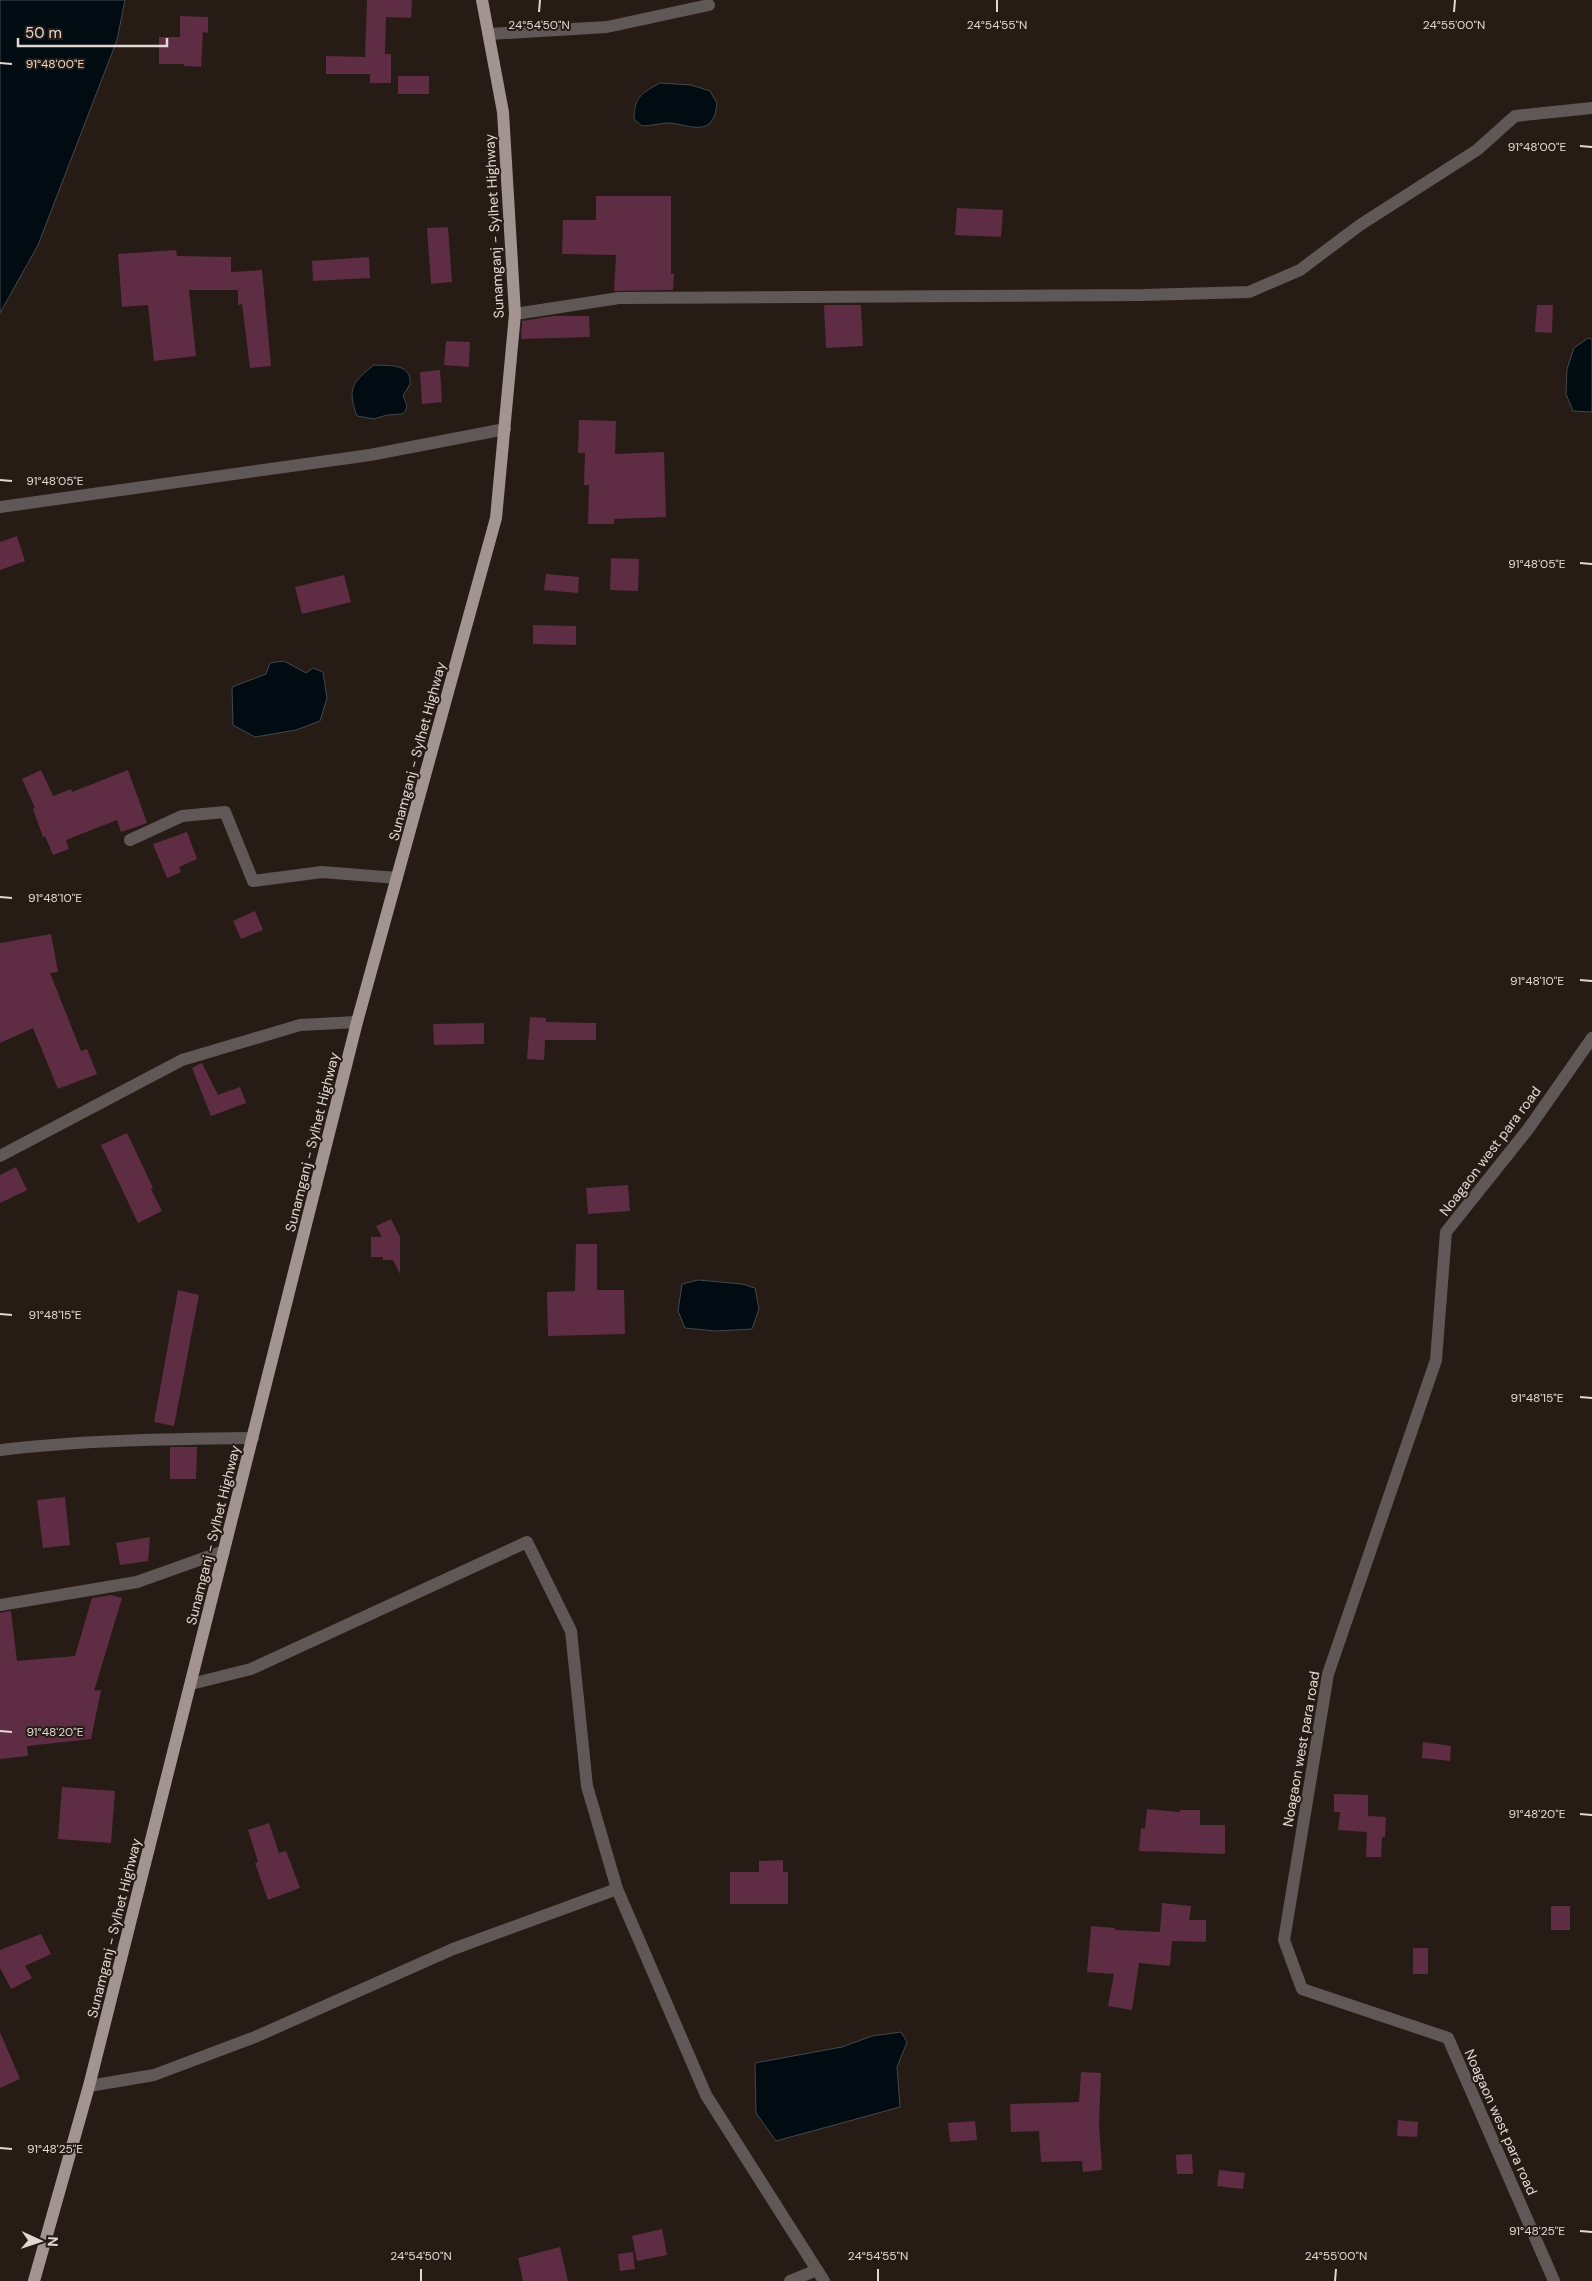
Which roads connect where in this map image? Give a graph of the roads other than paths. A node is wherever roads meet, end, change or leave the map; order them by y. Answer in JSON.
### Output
{"nodes":[{"id":1,"x":482,"y":0,"type":"edge"},
{"id":2,"x":709,"y":5,"type":"dead end"},
{"id":3,"x":489,"y":34,"type":"junction"},
{"id":4,"x":1592,"y":108,"type":"edge"},
{"id":5,"x":515,"y":314,"type":"junction"},
{"id":6,"x":505,"y":429,"type":"junction"},
{"id":7,"x":0,"y":507,"type":"edge"},
{"id":8,"x":130,"y":840,"type":"dead end"},
{"id":9,"x":397,"y":878,"type":"junction"},
{"id":10,"x":357,"y":1022,"type":"junction"},
{"id":11,"x":1592,"y":1038,"type":"edge"},
{"id":12,"x":0,"y":1156,"type":"edge"},
{"id":13,"x":253,"y":1438,"type":"junction"},
{"id":14,"x":0,"y":1450,"type":"edge"},
{"id":15,"x":224,"y":1551,"type":"junction"},
{"id":16,"x":0,"y":1604,"type":"edge"},
{"id":17,"x":191,"y":1684,"type":"junction"},
{"id":18,"x":617,"y":1889,"type":"junction"},
{"id":19,"x":89,"y":2086,"type":"junction"},
{"id":20,"x":820,"y":2276,"type":"edge"},
{"id":21,"x":34,"y":2281,"type":"edge"},
{"id":22,"x":790,"y":2281,"type":"edge"},
{"id":23,"x":1554,"y":2281,"type":"edge"}],
"edges":[{"from":1,"to":3,"type":"main road","name":"Sunamganj - Sylhet Highway"},
{"from":2,"to":3,"type":"street"},
{"from":3,"to":5,"type":"main road","name":"Sunamganj - Sylhet Highway"},
{"from":4,"to":5,"type":"street"},
{"from":5,"to":6,"type":"main road","name":"Sunamganj - Sylhet Highway"},
{"from":6,"to":7,"type":"street"},
{"from":6,"to":9,"type":"main road","name":"Sunamganj - Sylhet Highway"},
{"from":8,"to":9,"type":"street"},
{"from":9,"to":10,"type":"main road","name":"Sunamganj - Sylhet Highway"},
{"from":10,"to":12,"type":"street"},
{"from":10,"to":13,"type":"main road","name":"Sunamganj - Sylhet Highway"},
{"from":11,"to":23,"type":"street","name":"Noagaon west para road"},
{"from":13,"to":14,"type":"street"},
{"from":13,"to":15,"type":"main road","name":"Sunamganj - Sylhet Highway"},
{"from":15,"to":16,"type":"street"},
{"from":15,"to":17,"type":"main road","name":"Sunamganj - Sylhet Highway"},
{"from":17,"to":18,"type":"street"},
{"from":17,"to":19,"type":"main road","name":"Sunamganj - Sylhet Highway"},
{"from":18,"to":19,"type":"street"},
{"from":18,"to":20,"type":"street"},
{"from":19,"to":21,"type":"main road","name":"Sunamganj - Sylhet Highway"},
{"from":20,"to":22,"type":"street"}]}
